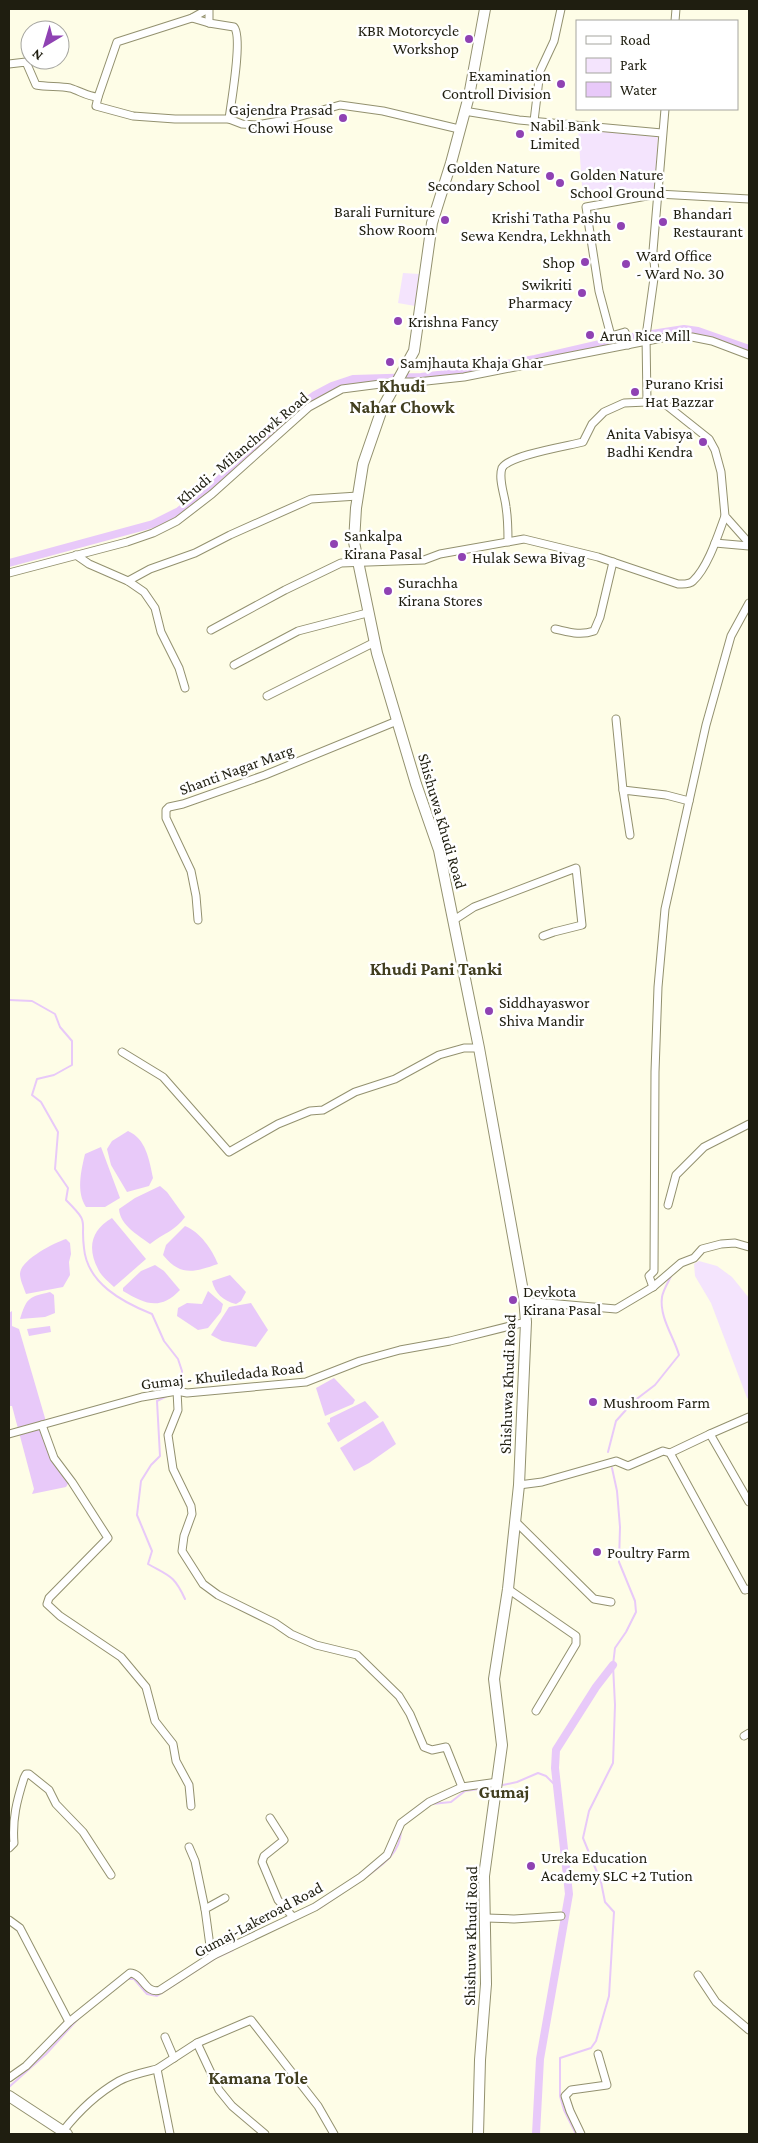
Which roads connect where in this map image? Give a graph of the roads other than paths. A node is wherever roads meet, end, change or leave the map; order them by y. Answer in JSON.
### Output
{"nodes":[{"id":1,"x":209,"y":9,"type":"edge"},
{"id":2,"x":485,"y":9,"type":"edge"},
{"id":3,"x":561,"y":9,"type":"edge"},
{"id":4,"x":192,"y":18,"type":"junction"},
{"id":5,"x":209,"y":23,"type":"junction"},
{"id":6,"x":9,"y":64,"type":"edge"},
{"id":7,"x":94,"y":97,"type":"junction"},
{"id":8,"x":665,"y":110,"type":"edge"},
{"id":9,"x":464,"y":111,"type":"junction"},
{"id":10,"x":229,"y":120,"type":"junction"},
{"id":11,"x":534,"y":121,"type":"junction"},
{"id":12,"x":459,"y":129,"type":"junction"},
{"id":13,"x":662,"y":133,"type":"junction"},
{"id":14,"x":658,"y":194,"type":"junction"},
{"id":15,"x":749,"y":199,"type":"edge"},
{"id":16,"x":646,"y":342,"type":"junction"},
{"id":17,"x":628,"y":345,"type":"junction"},
{"id":18,"x":749,"y":355,"type":"edge"},
{"id":19,"x":397,"y":381,"type":"junction"},
{"id":20,"x":647,"y":402,"type":"junction"},
{"id":21,"x":358,"y":496,"type":"junction"},
{"id":22,"x":725,"y":516,"type":"junction"},
{"id":23,"x":508,"y":542,"type":"junction"},
{"id":24,"x":715,"y":543,"type":"junction"},
{"id":25,"x":749,"y":544,"type":"edge"},
{"id":26,"x":76,"y":555,"type":"junction"},
{"id":27,"x":358,"y":561,"type":"junction"},
{"id":28,"x":613,"y":562,"type":"junction"},
{"id":29,"x":9,"y":573,"type":"edge"},
{"id":30,"x":128,"y":581,"type":"junction"},
{"id":31,"x":749,"y":603,"type":"edge"},
{"id":32,"x":367,"y":613,"type":"junction"},
{"id":33,"x":555,"y":629,"type":"dead end"},
{"id":34,"x":211,"y":630,"type":"dead end"},
{"id":35,"x":374,"y":642,"type":"junction"},
{"id":36,"x":234,"y":665,"type":"dead end"},
{"id":37,"x":185,"y":688,"type":"dead end"},
{"id":38,"x":267,"y":696,"type":"dead end"},
{"id":39,"x":616,"y":719,"type":"dead end"},
{"id":40,"x":397,"y":721,"type":"junction"},
{"id":41,"x":623,"y":790,"type":"junction"},
{"id":42,"x":689,"y":801,"type":"junction"},
{"id":43,"x":630,"y":835,"type":"dead end"},
{"id":44,"x":198,"y":920,"type":"dead end"},
{"id":45,"x":454,"y":920,"type":"junction"},
{"id":46,"x":543,"y":936,"type":"dead end"},
{"id":47,"x":480,"y":1048,"type":"junction"},
{"id":48,"x":122,"y":1052,"type":"dead end"},
{"id":49,"x":749,"y":1124,"type":"edge"},
{"id":50,"x":668,"y":1205,"type":"dead end"},
{"id":51,"x":749,"y":1247,"type":"edge"},
{"id":52,"x":653,"y":1287,"type":"junction"},
{"id":53,"x":524,"y":1301,"type":"junction"},
{"id":54,"x":526,"y":1322,"type":"junction"},
{"id":55,"x":177,"y":1391,"type":"junction"},
{"id":56,"x":749,"y":1417,"type":"edge"},
{"id":57,"x":42,"y":1426,"type":"junction"},
{"id":58,"x":9,"y":1434,"type":"edge"},
{"id":59,"x":710,"y":1434,"type":"junction"},
{"id":60,"x":670,"y":1453,"type":"junction"},
{"id":61,"x":519,"y":1485,"type":"junction"},
{"id":62,"x":749,"y":1502,"type":"edge"},
{"id":63,"x":515,"y":1521,"type":"junction"},
{"id":64,"x":508,"y":1589,"type":"junction"},
{"id":65,"x":749,"y":1589,"type":"edge"},
{"id":66,"x":611,"y":1602,"type":"dead end"},
{"id":67,"x":536,"y":1711,"type":"dead end"},
{"id":68,"x":498,"y":1782,"type":"junction"},
{"id":69,"x":462,"y":1787,"type":"junction"},
{"id":70,"x":191,"y":1806,"type":"dead end"},
{"id":71,"x":270,"y":1818,"type":"dead end"},
{"id":72,"x":189,"y":1847,"type":"dead end"},
{"id":73,"x":9,"y":1848,"type":"edge"},
{"id":74,"x":111,"y":1875,"type":"dead end"},
{"id":75,"x":225,"y":1898,"type":"dead end"},
{"id":76,"x":205,"y":1910,"type":"junction"},
{"id":77,"x":562,"y":1916,"type":"dead end"},
{"id":78,"x":292,"y":1917,"type":"junction"},
{"id":79,"x":486,"y":1918,"type":"junction"},
{"id":80,"x":9,"y":1920,"type":"edge"},
{"id":81,"x":214,"y":1955,"type":"junction"},
{"id":82,"x":698,"y":1975,"type":"dead end"},
{"id":83,"x":69,"y":2022,"type":"junction"},
{"id":84,"x":749,"y":2030,"type":"edge"},
{"id":85,"x":165,"y":2038,"type":"dead end"},
{"id":86,"x":197,"y":2043,"type":"junction"},
{"id":87,"x":598,"y":2054,"type":"dead end"},
{"id":88,"x":174,"y":2058,"type":"junction"},
{"id":89,"x":157,"y":2069,"type":"junction"},
{"id":90,"x":9,"y":2078,"type":"edge"},
{"id":91,"x":9,"y":2096,"type":"edge"},
{"id":92,"x":65,"y":2133,"type":"edge"},
{"id":93,"x":170,"y":2134,"type":"edge"},
{"id":94,"x":265,"y":2134,"type":"edge"},
{"id":95,"x":334,"y":2134,"type":"edge"},
{"id":96,"x":478,"y":2134,"type":"edge"},
{"id":97,"x":581,"y":2134,"type":"edge"}],
"edges":[{"from":1,"to":4,"type":"street"},
{"from":1,"to":5,"type":"street"},
{"from":2,"to":9,"type":"main road","name":"Shishuwa Khudi Road"},
{"from":3,"to":11,"type":"street"},
{"from":4,"to":5,"type":"street"},
{"from":4,"to":7,"type":"street"},
{"from":5,"to":10,"type":"street"},
{"from":6,"to":7,"type":"street"},
{"from":7,"to":10,"type":"street"},
{"from":8,"to":13,"type":"street"},
{"from":9,"to":11,"type":"street"},
{"from":9,"to":12,"type":"main road","name":"Shishuwa Khudi Road"},
{"from":10,"to":12,"type":"street"},
{"from":11,"to":13,"type":"street"},
{"from":12,"to":19,"type":"main road","name":"Shishuwa Khudi Road"},
{"from":13,"to":14,"type":"street"},
{"from":14,"to":15,"type":"street"},
{"from":14,"to":16,"type":"street"},
{"from":14,"to":17,"type":"street"},
{"from":16,"to":17,"type":"street","name":"Khudi - Milanchowk Road"},
{"from":16,"to":18,"type":"street","name":"Khudi - Milanchowk Road"},
{"from":16,"to":20,"type":"street"},
{"from":17,"to":19,"type":"street","name":"Khudi - Milanchowk Road"},
{"from":19,"to":21,"type":"main road","name":"Shishuwa Khudi Road"},
{"from":19,"to":26,"type":"street","name":"Khudi - Milanchowk Road"},
{"from":20,"to":22,"type":"street"},
{"from":20,"to":23,"type":"street"},
{"from":21,"to":27,"type":"main road","name":"Shishuwa Khudi Road"},
{"from":21,"to":30,"type":"street"},
{"from":22,"to":24,"type":"street"},
{"from":22,"to":25,"type":"street"},
{"from":23,"to":27,"type":"street"},
{"from":23,"to":28,"type":"street"},
{"from":24,"to":25,"type":"street"},
{"from":24,"to":28,"type":"street"},
{"from":26,"to":29,"type":"street","name":"Khudi - Milanchowk Road"},
{"from":26,"to":30,"type":"street"},
{"from":27,"to":32,"type":"main road","name":"Shishuwa Khudi Road"},
{"from":27,"to":34,"type":"street"},
{"from":28,"to":33,"type":"street"},
{"from":30,"to":37,"type":"street"},
{"from":31,"to":42,"type":"street"},
{"from":32,"to":35,"type":"main road","name":"Shishuwa Khudi Road"},
{"from":32,"to":36,"type":"street"},
{"from":35,"to":38,"type":"street"},
{"from":35,"to":40,"type":"main road","name":"Shishuwa Khudi Road"},
{"from":39,"to":41,"type":"street"},
{"from":40,"to":44,"type":"street","name":"Shanti Nagar Marg"},
{"from":40,"to":45,"type":"main road","name":"Shishuwa Khudi Road"},
{"from":41,"to":42,"type":"street"},
{"from":41,"to":43,"type":"street"},
{"from":42,"to":52,"type":"street"},
{"from":45,"to":46,"type":"street"},
{"from":45,"to":47,"type":"main road","name":"Shishuwa Khudi Road"},
{"from":47,"to":48,"type":"street"},
{"from":47,"to":53,"type":"main road","name":"Shishuwa Khudi Road"},
{"from":49,"to":50,"type":"street"},
{"from":51,"to":52,"type":"street"},
{"from":52,"to":53,"type":"street"},
{"from":53,"to":54,"type":"main road","name":"Shishuwa Khudi Road"},
{"from":54,"to":55,"type":"street","name":"Gumaj - Khuiledada Road"},
{"from":54,"to":61,"type":"main road","name":"Shishuwa Khudi Road"},
{"from":55,"to":57,"type":"street","name":"Gumaj - Khuiledada Road"},
{"from":55,"to":69,"type":"street"},
{"from":56,"to":59,"type":"street"},
{"from":57,"to":58,"type":"street","name":"Gumaj - Khuiledada Road"},
{"from":57,"to":70,"type":"street"},
{"from":59,"to":60,"type":"street"},
{"from":59,"to":62,"type":"street"},
{"from":60,"to":61,"type":"street"},
{"from":60,"to":65,"type":"street"},
{"from":61,"to":63,"type":"main road","name":"Shishuwa Khudi Road"},
{"from":63,"to":64,"type":"main road","name":"Shishuwa Khudi Road"},
{"from":63,"to":66,"type":"street"},
{"from":64,"to":67,"type":"street"},
{"from":64,"to":68,"type":"main road","name":"Shishuwa Khudi Road"},
{"from":68,"to":69,"type":"street","name":"Gumaj-Lakeroad Road"},
{"from":68,"to":79,"type":"main road","name":"Shishuwa Khudi Road"},
{"from":69,"to":78,"type":"street","name":"Gumaj-Lakeroad Road"},
{"from":71,"to":78,"type":"street"},
{"from":72,"to":76,"type":"street"},
{"from":73,"to":74,"type":"street"},
{"from":75,"to":76,"type":"street"},
{"from":76,"to":81,"type":"street"},
{"from":77,"to":79,"type":"street"},
{"from":78,"to":81,"type":"street","name":"Gumaj-Lakeroad Road"},
{"from":79,"to":96,"type":"main road","name":"Shishuwa Khudi Road"},
{"from":80,"to":83,"type":"street"},
{"from":81,"to":83,"type":"street","name":"Gumaj-Lakeroad Road"},
{"from":82,"to":84,"type":"street"},
{"from":83,"to":90,"type":"street","name":"Gumaj-Lakeroad Road"},
{"from":85,"to":88,"type":"street"},
{"from":86,"to":88,"type":"street"},
{"from":86,"to":94,"type":"street"},
{"from":86,"to":95,"type":"street"},
{"from":87,"to":97,"type":"street"},
{"from":88,"to":89,"type":"street"},
{"from":89,"to":92,"type":"street"},
{"from":89,"to":93,"type":"street"},
{"from":91,"to":92,"type":"main road"}]}
